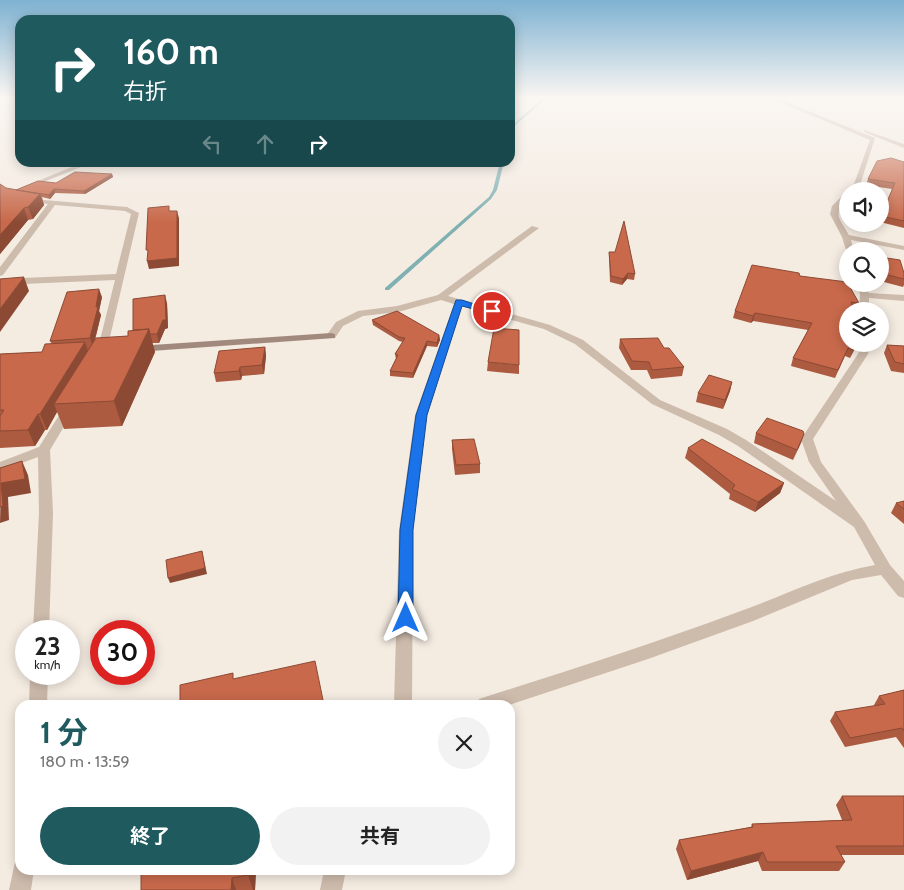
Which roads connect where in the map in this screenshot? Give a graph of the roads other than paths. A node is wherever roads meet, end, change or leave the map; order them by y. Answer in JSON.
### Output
{"nodes":[{"id":1,"x":873,"y":140,"type":"edge"},
{"id":2,"x":887,"y":140,"type":"edge"},
{"id":3,"x":904,"y":146,"type":"edge"},
{"id":4,"x":76,"y":167,"type":"edge"},
{"id":5,"x":858,"y":182,"type":"edge"},
{"id":6,"x":3,"y":191,"type":"edge"},
{"id":7,"x":52,"y":204,"type":"junction"},
{"id":8,"x":839,"y":204,"type":"edge"},
{"id":9,"x":839,"y":224,"type":"edge"},
{"id":10,"x":535,"y":228,"type":"dead end"},
{"id":11,"x":843,"y":232,"type":"edge"},
{"id":12,"x":846,"y":238,"type":"junction"},
{"id":13,"x":847,"y":242,"type":"edge"},
{"id":14,"x":904,"y":248,"type":"edge"},
{"id":15,"x":0,"y":273,"type":"edge"},
{"id":16,"x":119,"y":277,"type":"junction"},
{"id":17,"x":0,"y":282,"type":"edge"},
{"id":18,"x":864,"y":292,"type":"edge"},
{"id":19,"x":865,"y":295,"type":"junction"},
{"id":20,"x":441,"y":297,"type":"junction"},
{"id":21,"x":904,"y":298,"type":"edge"},
{"id":22,"x":459,"y":302,"type":"junction"},
{"id":23,"x":865,"y":302,"type":"edge"},
{"id":24,"x":331,"y":336,"type":"joint"},
{"id":25,"x":864,"y":352,"type":"edge"},
{"id":26,"x":105,"y":353,"type":"joint"},
{"id":27,"x":73,"y":401,"type":"edge"},
{"id":28,"x":44,"y":450,"type":"junction"},
{"id":29,"x":0,"y":467,"type":"edge"},
{"id":30,"x":859,"y":524,"type":"junction"},
{"id":31,"x":885,"y":569,"type":"junction"},
{"id":32,"x":904,"y":592,"type":"edge"},
{"id":33,"x":41,"y":620,"type":"edge"},
{"id":34,"x":39,"y":685,"type":"edge"},
{"id":35,"x":38,"y":700,"type":"edge"},
{"id":36,"x":402,"y":700,"type":"edge"},
{"id":37,"x":500,"y":700,"type":"edge"},
{"id":38,"x":22,"y":875,"type":"edge"},
{"id":39,"x":334,"y":875,"type":"edge"},
{"id":40,"x":20,"y":890,"type":"edge"},
{"id":41,"x":331,"y":890,"type":"edge"}],
"edges":[{"from":1,"to":5,"type":"street"},
{"from":2,"to":3,"type":"street"},
{"from":4,"to":6,"type":"street"},
{"from":6,"to":7,"type":"street"},
{"from":7,"to":15,"type":"street"},
{"from":7,"to":16,"type":"street"},
{"from":8,"to":9,"type":"street"},
{"from":10,"to":20,"type":"street"},
{"from":11,"to":12,"type":"street"},
{"from":12,"to":13,"type":"street"},
{"from":12,"to":14,"type":"street"},
{"from":16,"to":17,"type":"street"},
{"from":16,"to":26,"type":"street"},
{"from":18,"to":19,"type":"street"},
{"from":19,"to":21,"type":"street"},
{"from":19,"to":23,"type":"street"},
{"from":20,"to":22,"type":"street"},
{"from":20,"to":24,"type":"street"},
{"from":22,"to":30,"type":"street"},
{"from":22,"to":36,"type":"street"},
{"from":24,"to":26,"type":"street"},
{"from":25,"to":30,"type":"street"},
{"from":27,"to":28,"type":"street"},
{"from":28,"to":29,"type":"street"},
{"from":28,"to":33,"type":"street"},
{"from":30,"to":31,"type":"street"},
{"from":31,"to":32,"type":"street"},
{"from":31,"to":37,"type":"street"},
{"from":34,"to":35,"type":"street"},
{"from":38,"to":40,"type":"street"},
{"from":39,"to":41,"type":"street"}]}
